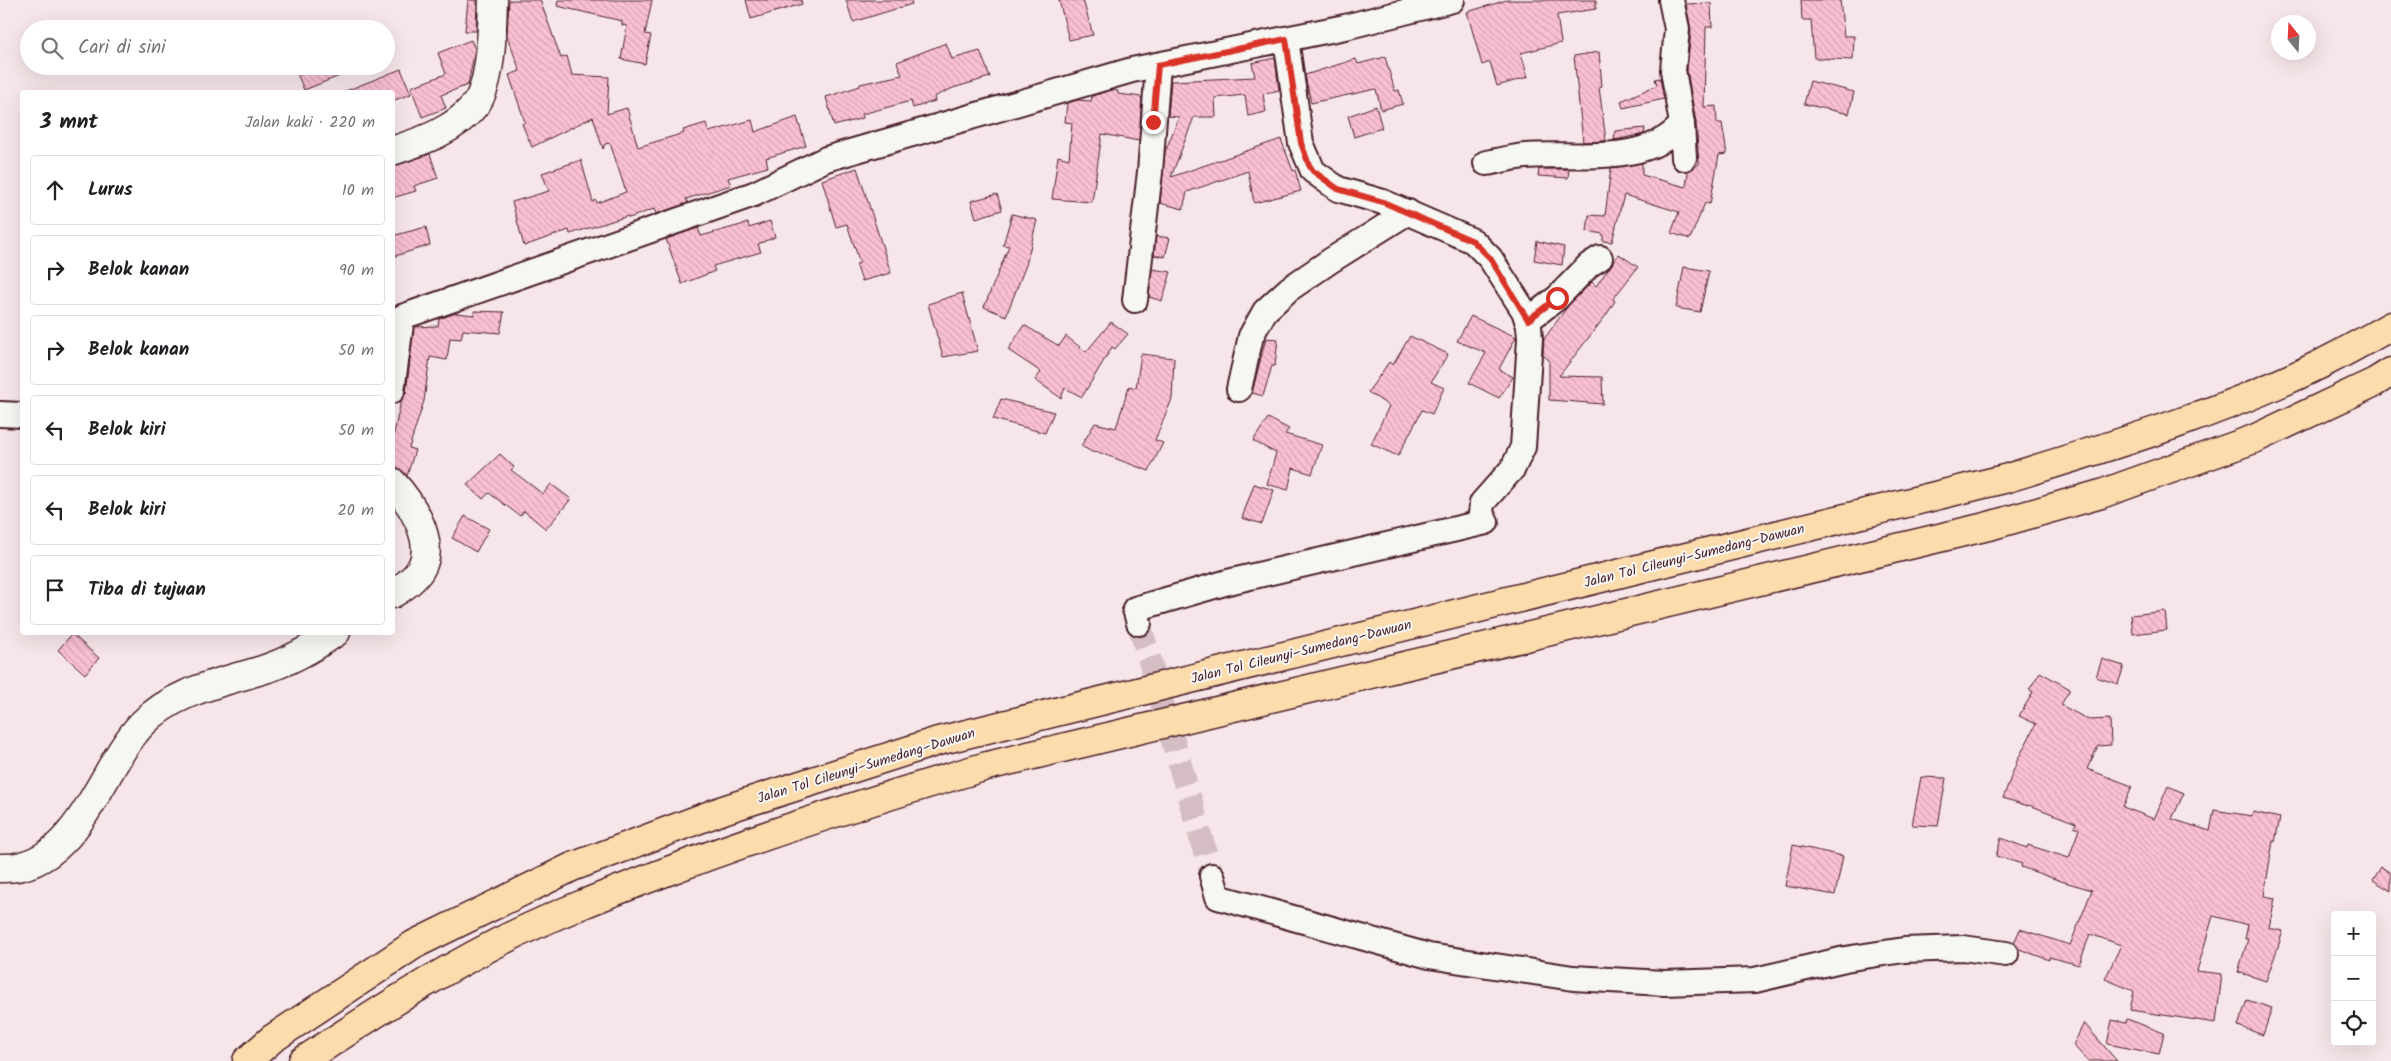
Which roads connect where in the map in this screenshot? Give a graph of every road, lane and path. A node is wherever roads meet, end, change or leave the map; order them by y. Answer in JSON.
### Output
{"nodes":[{"id":1,"x":493,"y":0,"type":"edge"},
{"id":2,"x":1452,"y":0,"type":"edge"},
{"id":3,"x":1671,"y":0,"type":"edge"},
{"id":4,"x":1286,"y":39,"type":"junction"},
{"id":5,"x":1158,"y":65,"type":"junction"},
{"id":6,"x":1682,"y":124,"type":"junction"},
{"id":7,"x":395,"y":151,"type":"edge"},
{"id":8,"x":1684,"y":158,"type":"dead end"},
{"id":9,"x":1486,"y":163,"type":"dead end"},
{"id":10,"x":1408,"y":212,"type":"junction"},
{"id":11,"x":1600,"y":258,"type":"dead end"},
{"id":12,"x":1135,"y":300,"type":"dead end"},
{"id":13,"x":1528,"y":320,"type":"junction"},
{"id":14,"x":2391,"y":326,"type":"edge"},
{"id":15,"x":395,"y":369,"type":"edge"},
{"id":16,"x":2391,"y":372,"type":"edge"},
{"id":17,"x":1238,"y":389,"type":"dead end"},
{"id":18,"x":0,"y":414,"type":"edge"},
{"id":19,"x":20,"y":415,"type":"edge"},
{"id":20,"x":395,"y":485,"type":"edge"},
{"id":21,"x":395,"y":592,"type":"edge"},
{"id":22,"x":1139,"y":623,"type":"tunnel mouth"},
{"id":23,"x":331,"y":635,"type":"edge"},
{"id":24,"x":0,"y":868,"type":"edge"},
{"id":25,"x":1212,"y":876,"type":"tunnel mouth"},
{"id":26,"x":2006,"y":954,"type":"dead end"},
{"id":27,"x":247,"y":1061,"type":"edge"},
{"id":28,"x":303,"y":1061,"type":"edge"}],
"edges":[{"from":1,"to":7,"type":"main road"},
{"from":2,"to":4,"type":"street"},
{"from":3,"to":6,"type":"street"},
{"from":4,"to":5,"type":"street"},
{"from":4,"to":10,"type":"street"},
{"from":5,"to":12,"type":"street"},
{"from":5,"to":15,"type":"street"},
{"from":6,"to":8,"type":"street"},
{"from":6,"to":9,"type":"street"},
{"from":10,"to":13,"type":"street"},
{"from":10,"to":17,"type":"street"},
{"from":11,"to":13,"type":"street"},
{"from":13,"to":22,"type":"street"},
{"from":14,"to":27,"type":"highway","name":"Jalan Tol Cileunyi–Sumedang–Dawuan"},
{"from":16,"to":28,"type":"highway"},
{"from":18,"to":19,"type":"street"},
{"from":20,"to":21,"type":"main road"},
{"from":23,"to":24,"type":"main road"},
{"from":25,"to":26,"type":"street"}]}
